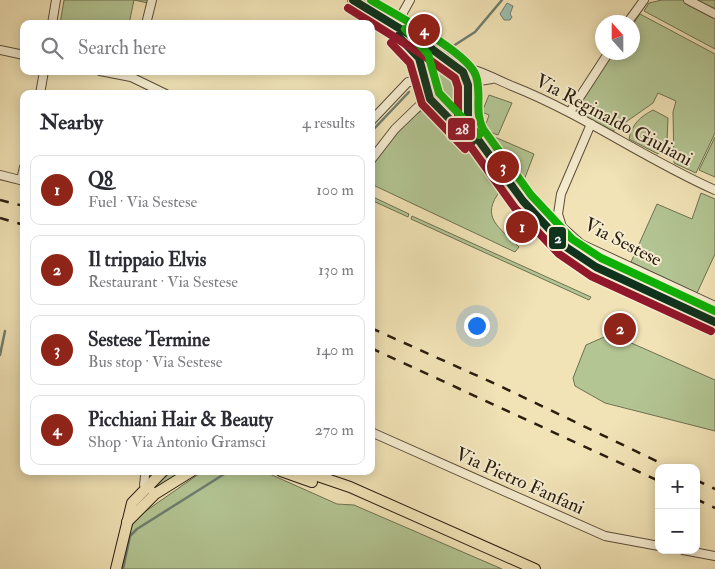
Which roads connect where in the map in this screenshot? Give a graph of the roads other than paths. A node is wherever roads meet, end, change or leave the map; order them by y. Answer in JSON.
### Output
{"nodes":[{"id":1,"x":56,"y":0,"type":"edge"},
{"id":2,"x":152,"y":0,"type":"edge"},
{"id":3,"x":354,"y":0,"type":"edge"},
{"id":4,"x":410,"y":0,"type":"edge"},
{"id":5,"x":644,"y":0,"type":"edge"},
{"id":6,"x":688,"y":0,"type":"edge"},
{"id":7,"x":715,"y":14,"type":"edge"},
{"id":8,"x":633,"y":15,"type":"edge"},
{"id":9,"x":380,"y":18,"type":"junction"},
{"id":10,"x":53,"y":20,"type":"edge"},
{"id":11,"x":147,"y":20,"type":"edge"},
{"id":12,"x":396,"y":25,"type":"junction"},
{"id":13,"x":0,"y":50,"type":"edge"},
{"id":14,"x":20,"y":54,"type":"edge"},
{"id":15,"x":604,"y":60,"type":"edge"},
{"id":16,"x":455,"y":66,"type":"junction"},
{"id":17,"x":43,"y":75,"type":"edge"},
{"id":18,"x":134,"y":75,"type":"edge"},
{"id":19,"x":497,"y":79,"type":"junction"},
{"id":20,"x":41,"y":90,"type":"edge"},
{"id":21,"x":159,"y":90,"type":"edge"},
{"id":22,"x":426,"y":90,"type":"junction"},
{"id":23,"x":468,"y":93,"type":"junction"},
{"id":24,"x":440,"y":107,"type":"junction"},
{"id":25,"x":570,"y":112,"type":"junction"},
{"id":26,"x":375,"y":118,"type":"edge"},
{"id":27,"x":591,"y":124,"type":"junction"},
{"id":28,"x":375,"y":155,"type":"edge"},
{"id":29,"x":490,"y":158,"type":"junction"},
{"id":30,"x":0,"y":175,"type":"edge"},
{"id":31,"x":20,"y":180,"type":"edge"},
{"id":32,"x":715,"y":190,"type":"edge"},
{"id":33,"x":715,"y":306,"type":"edge"},
{"id":34,"x":715,"y":322,"type":"edge"},
{"id":35,"x":375,"y":434,"type":"edge"},
{"id":36,"x":185,"y":475,"type":"edge"},
{"id":37,"x":294,"y":475,"type":"edge"},
{"id":38,"x":315,"y":475,"type":"edge"},
{"id":39,"x":146,"y":478,"type":"edge"},
{"id":40,"x":164,"y":488,"type":"junction"},
{"id":41,"x":388,"y":504,"type":"junction"},
{"id":42,"x":127,"y":523,"type":"junction"},
{"id":43,"x":655,"y":545,"type":"edge"},
{"id":44,"x":700,"y":553,"type":"edge"},
{"id":45,"x":715,"y":556,"type":"edge"},
{"id":46,"x":116,"y":569,"type":"edge"},
{"id":47,"x":535,"y":569,"type":"edge"}],
"edges":[{"from":1,"to":10,"type":"street"},
{"from":2,"to":11,"type":"street"},
{"from":3,"to":9,"type":"main road"},
{"from":4,"to":12,"type":"street"},
{"from":5,"to":8,"type":"street"},
{"from":6,"to":7,"type":"street"},
{"from":9,"to":12,"type":"main road"},
{"from":9,"to":22,"type":"main road"},
{"from":12,"to":16,"type":"main road"},
{"from":13,"to":14,"type":"street"},
{"from":15,"to":25,"type":"street"},
{"from":16,"to":19,"type":"street","name":"Via Reginaldo Giuliani"},
{"from":16,"to":22,"type":"main road"},
{"from":16,"to":23,"type":"main road"},
{"from":17,"to":20,"type":"street"},
{"from":18,"to":21,"type":"street"},
{"from":19,"to":23,"type":"street"},
{"from":19,"to":25,"type":"street","name":"Via Reginaldo Giuliani"},
{"from":22,"to":24,"type":"main road"},
{"from":22,"to":26,"type":"street"},
{"from":22,"to":28,"type":"street"},
{"from":23,"to":24,"type":"main road"},
{"from":23,"to":29,"type":"main road","name":"Via Sestese"},
{"from":24,"to":29,"type":"main road","name":"Via Sestese"},
{"from":25,"to":27,"type":"street","name":"Via Reginaldo Giuliani"},
{"from":27,"to":32,"type":"street","name":"Via Reginaldo Giuliani"},
{"from":27,"to":33,"type":"street","name":"Via Sestese"},
{"from":29,"to":34,"type":"main road","name":"Via Sestese"},
{"from":30,"to":31,"type":"street"},
{"from":35,"to":43,"type":"street","name":"Via Pietro Fanfani"},
{"from":36,"to":40,"type":"main road"},
{"from":37,"to":41,"type":"main road"},
{"from":38,"to":41,"type":"main road"},
{"from":39,"to":40,"type":"street"},
{"from":39,"to":42,"type":"main road"},
{"from":40,"to":42,"type":"main road"},
{"from":41,"to":47,"type":"main road"},
{"from":42,"to":46,"type":"main road"},
{"from":44,"to":45,"type":"street"}]}
